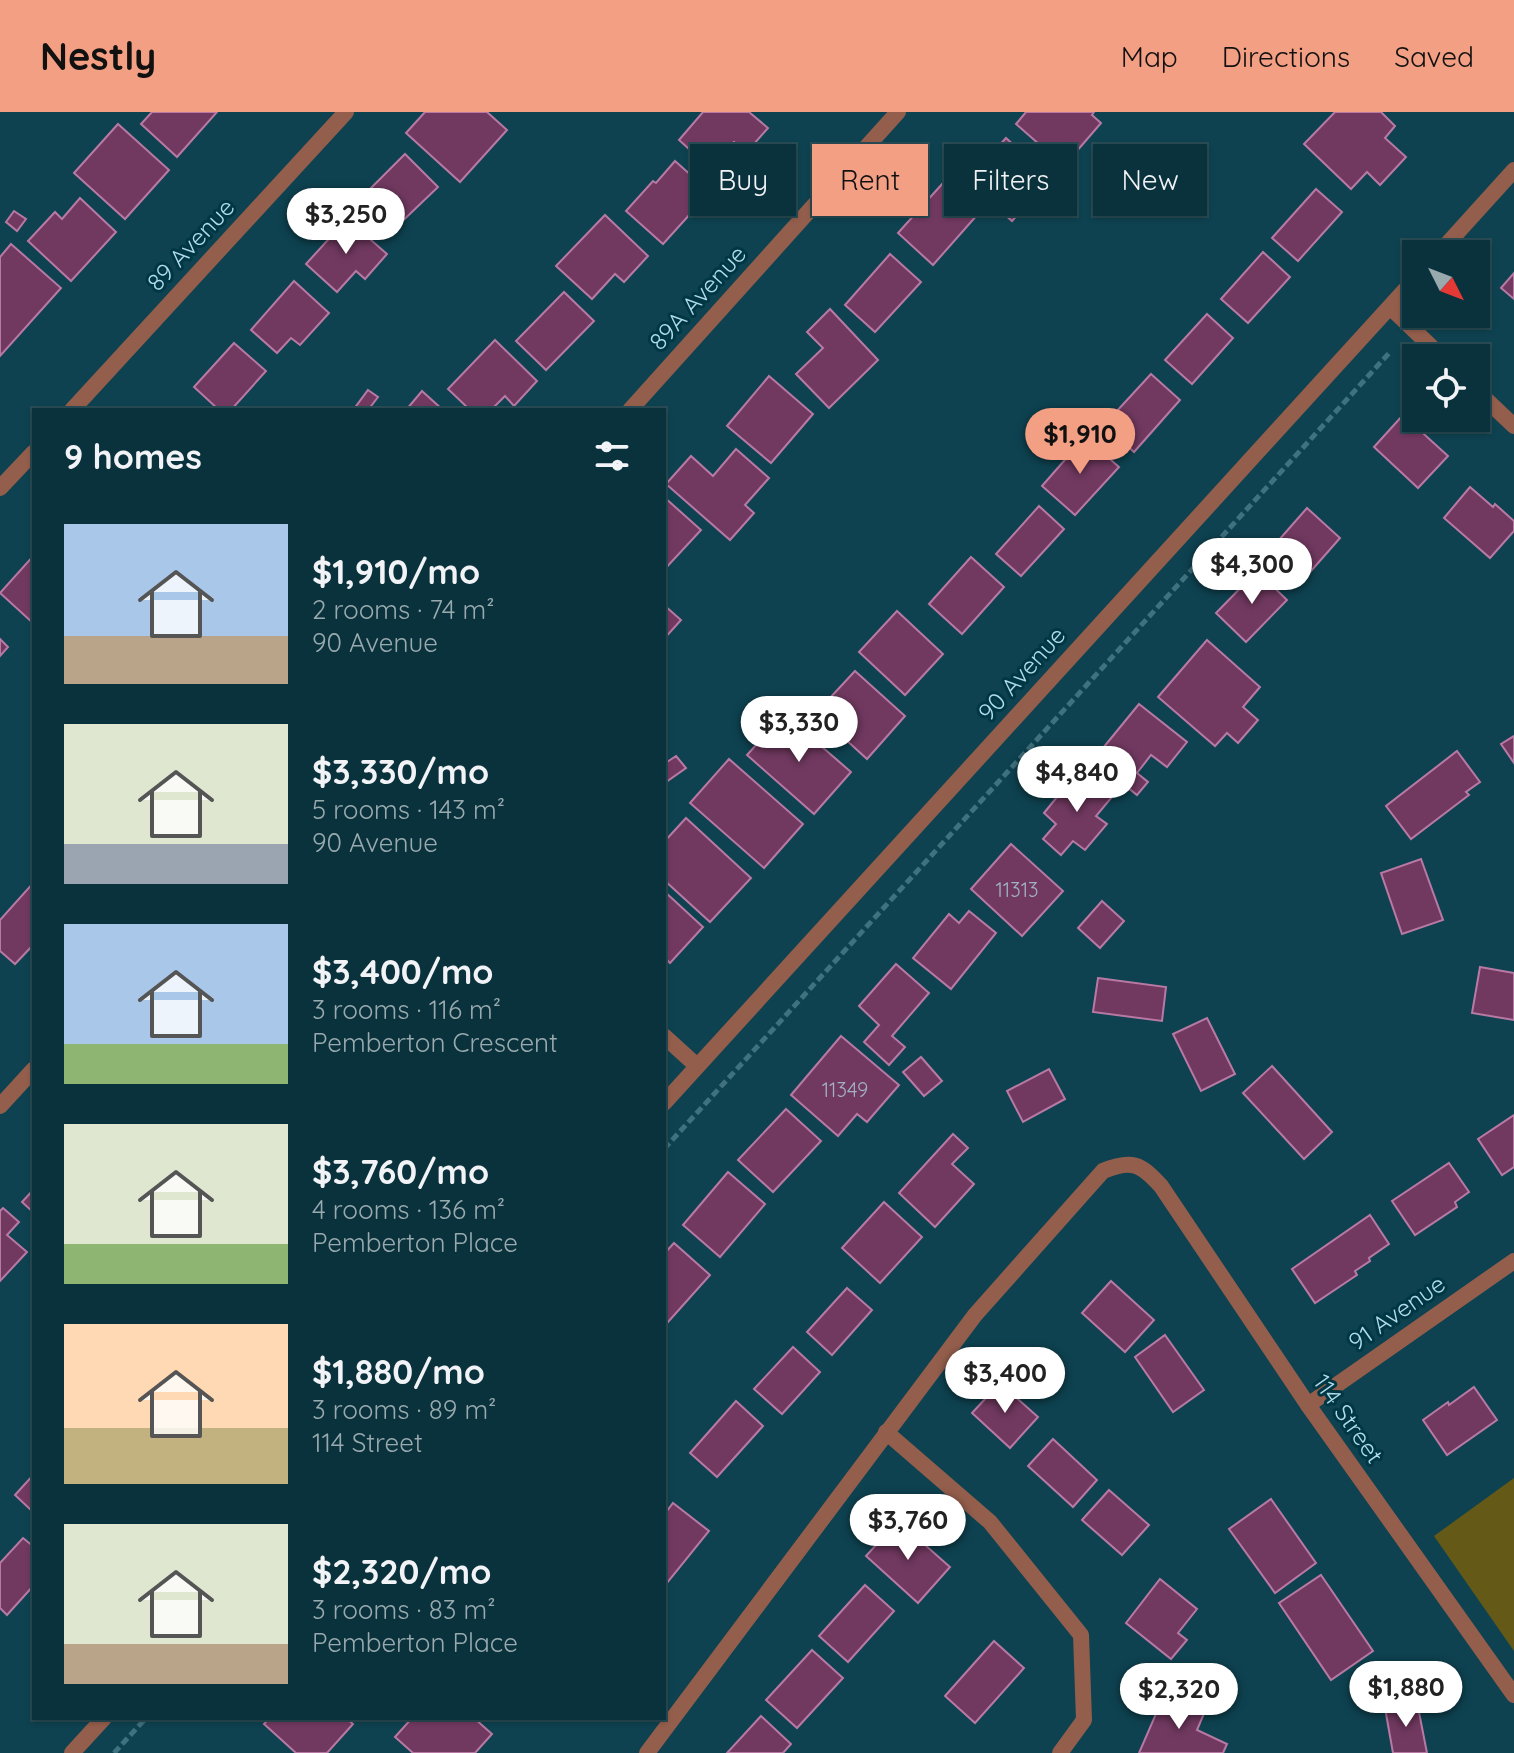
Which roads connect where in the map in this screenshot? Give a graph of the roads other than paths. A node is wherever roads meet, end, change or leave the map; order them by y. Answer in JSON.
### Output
{"nodes":[{"id":1,"x":346,"y":112,"type":"edge"},
{"id":2,"x":898,"y":112,"type":"edge"},
{"id":3,"x":1514,"y":170,"type":"edge"},
{"id":4,"x":1451,"y":240,"type":"edge"},
{"id":5,"x":1402,"y":294,"type":"edge"},
{"id":6,"x":1390,"y":307,"type":"junction"},
{"id":7,"x":1428,"y":344,"type":"edge"},
{"id":8,"x":1490,"y":403,"type":"edge"},
{"id":9,"x":74,"y":408,"type":"edge"},
{"id":10,"x":632,"y":408,"type":"edge"},
{"id":11,"x":1514,"y":426,"type":"edge"},
{"id":12,"x":32,"y":458,"type":"edge"},
{"id":13,"x":0,"y":488,"type":"edge"},
{"id":14,"x":666,"y":1038,"type":"edge"},
{"id":15,"x":697,"y":1066,"type":"junction"},
{"id":16,"x":32,"y":1071,"type":"edge"},
{"id":17,"x":666,"y":1101,"type":"edge"},
{"id":18,"x":0,"y":1106,"type":"edge"},
{"id":19,"x":1514,"y":1261,"type":"edge"},
{"id":20,"x":1308,"y":1405,"type":"junction"},
{"id":21,"x":886,"y":1432,"type":"junction"},
{"id":22,"x":1514,"y":1695,"type":"edge"},
{"id":23,"x":102,"y":1720,"type":"edge"},
{"id":24,"x":72,"y":1753,"type":"edge"},
{"id":25,"x":647,"y":1753,"type":"edge"},
{"id":26,"x":1060,"y":1753,"type":"edge"}],
"edges":[{"from":1,"to":9,"type":"street","name":"89 Avenue"},
{"from":2,"to":10,"type":"street","name":"89A Avenue"},
{"from":3,"to":4,"type":"street"},
{"from":5,"to":6,"type":"street","name":"90 Avenue"},
{"from":6,"to":7,"type":"street"},
{"from":6,"to":15,"type":"street","name":"90 Avenue"},
{"from":8,"to":11,"type":"street"},
{"from":12,"to":13,"type":"street"},
{"from":14,"to":15,"type":"street"},
{"from":15,"to":17,"type":"street","name":"90 Avenue"},
{"from":16,"to":18,"type":"street"},
{"from":19,"to":20,"type":"street","name":"91 Avenue"},
{"from":20,"to":21,"type":"street","name":"114 Street"},
{"from":20,"to":22,"type":"street","name":"114 Street"},
{"from":21,"to":25,"type":"street"},
{"from":21,"to":26,"type":"street"},
{"from":23,"to":24,"type":"street"}]}
